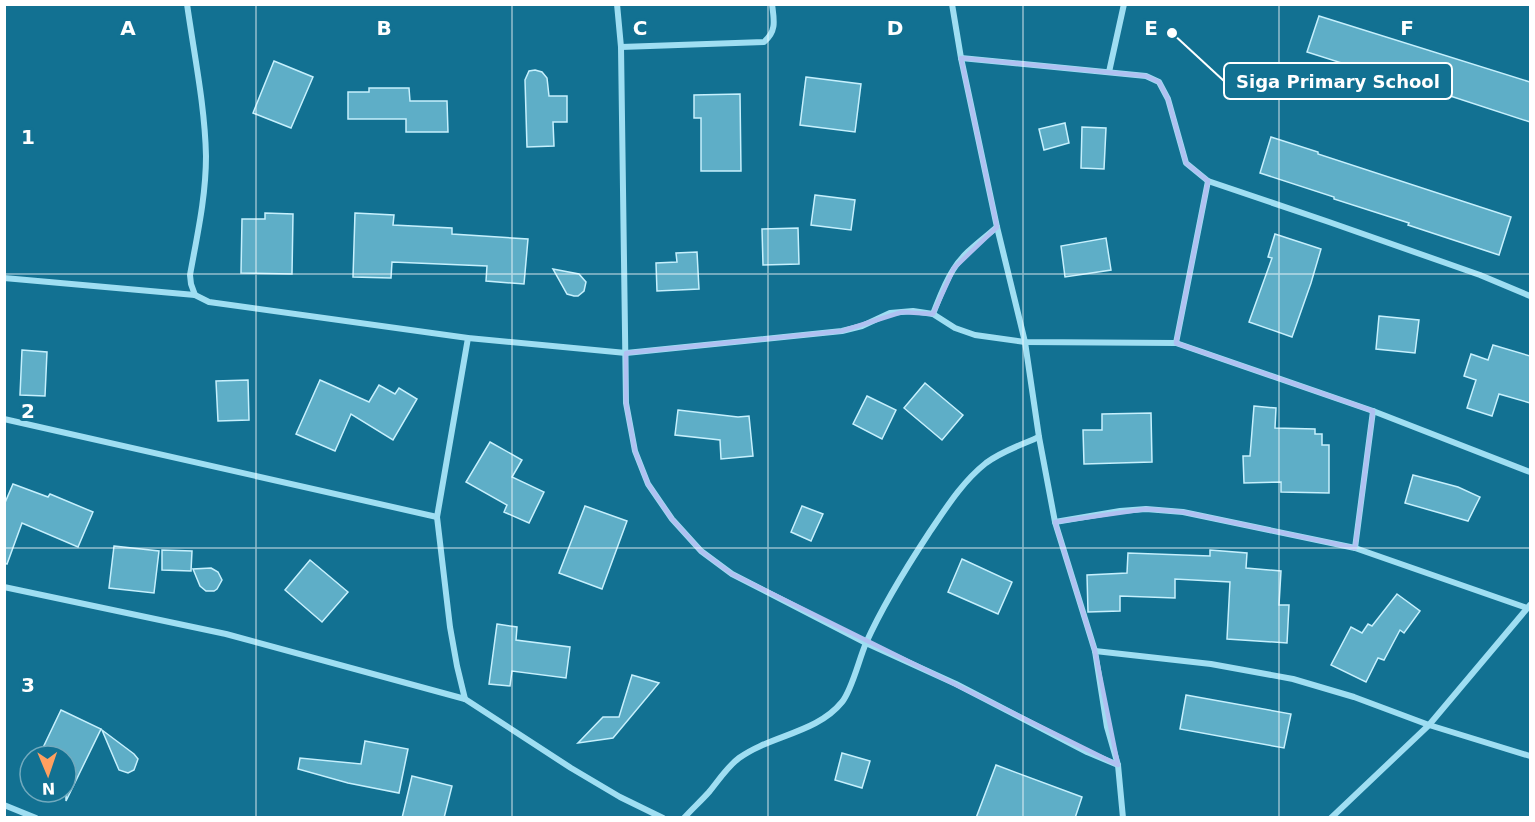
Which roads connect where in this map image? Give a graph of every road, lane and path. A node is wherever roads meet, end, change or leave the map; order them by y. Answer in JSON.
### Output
{"nodes":[{"id":1,"x":187,"y":4,"type":"edge"},
{"id":2,"x":618,"y":4,"type":"edge"},
{"id":3,"x":772,"y":4,"type":"edge"},
{"id":4,"x":952,"y":4,"type":"edge"},
{"id":5,"x":1124,"y":4,"type":"edge"},
{"id":6,"x":621,"y":46,"type":"junction"},
{"id":7,"x":961,"y":58,"type":"junction"},
{"id":8,"x":1108,"y":72,"type":"junction"},
{"id":9,"x":1208,"y":181,"type":"junction"},
{"id":10,"x":997,"y":227,"type":"junction"},
{"id":11,"x":4,"y":278,"type":"edge"},
{"id":12,"x":195,"y":295,"type":"junction"},
{"id":13,"x":1530,"y":296,"type":"edge"},
{"id":14,"x":933,"y":314,"type":"junction"},
{"id":15,"x":468,"y":338,"type":"junction"},
{"id":16,"x":1025,"y":342,"type":"junction"},
{"id":17,"x":1176,"y":343,"type":"junction"},
{"id":18,"x":626,"y":353,"type":"junction"},
{"id":19,"x":1373,"y":411,"type":"junction"},
{"id":20,"x":4,"y":419,"type":"edge"},
{"id":21,"x":1039,"y":437,"type":"junction"},
{"id":22,"x":1530,"y":472,"type":"edge"},
{"id":23,"x":437,"y":517,"type":"junction"},
{"id":24,"x":1055,"y":522,"type":"junction"},
{"id":25,"x":1355,"y":548,"type":"junction"},
{"id":26,"x":4,"y":587,"type":"edge"},
{"id":27,"x":1529,"y":607,"type":"edge"},
{"id":28,"x":866,"y":643,"type":"junction"},
{"id":29,"x":1095,"y":651,"type":"junction"},
{"id":30,"x":465,"y":699,"type":"junction"},
{"id":31,"x":1429,"y":725,"type":"junction"},
{"id":32,"x":1530,"y":756,"type":"edge"},
{"id":33,"x":1118,"y":765,"type":"junction"},
{"id":34,"x":4,"y":805,"type":"edge"},
{"id":35,"x":36,"y":818,"type":"edge"},
{"id":36,"x":663,"y":818,"type":"edge"},
{"id":37,"x":684,"y":818,"type":"edge"},
{"id":38,"x":1123,"y":818,"type":"edge"},
{"id":39,"x":1331,"y":818,"type":"edge"}],
"edges":[{"from":1,"to":12,"type":"street"},
{"from":2,"to":6,"type":"street"},
{"from":3,"to":6,"type":"street"},
{"from":4,"to":7,"type":"street"},
{"from":5,"to":8,"type":"street"},
{"from":6,"to":18,"type":"street"},
{"from":7,"to":8,"type":"street"},
{"from":7,"to":10,"type":"street"},
{"from":8,"to":9,"type":"street"},
{"from":9,"to":13,"type":"street"},
{"from":9,"to":17,"type":"street"},
{"from":10,"to":14,"type":"street"},
{"from":10,"to":16,"type":"street"},
{"from":11,"to":12,"type":"street"},
{"from":12,"to":15,"type":"street"},
{"from":14,"to":16,"type":"street"},
{"from":14,"to":18,"type":"street"},
{"from":15,"to":18,"type":"street"},
{"from":15,"to":23,"type":"street"},
{"from":16,"to":17,"type":"street"},
{"from":16,"to":21,"type":"street"},
{"from":17,"to":19,"type":"street"},
{"from":18,"to":28,"type":"street"},
{"from":19,"to":22,"type":"street"},
{"from":19,"to":25,"type":"street"},
{"from":20,"to":23,"type":"street"},
{"from":21,"to":24,"type":"street"},
{"from":21,"to":28,"type":"street"},
{"from":23,"to":30,"type":"street"},
{"from":24,"to":25,"type":"street"},
{"from":24,"to":29,"type":"street"},
{"from":25,"to":27,"type":"street"},
{"from":26,"to":30,"type":"street"},
{"from":27,"to":31,"type":"street"},
{"from":28,"to":33,"type":"street"},
{"from":28,"to":37,"type":"street"},
{"from":29,"to":31,"type":"street"},
{"from":29,"to":33,"type":"street"},
{"from":30,"to":36,"type":"street"},
{"from":31,"to":32,"type":"street"},
{"from":31,"to":39,"type":"street"},
{"from":33,"to":38,"type":"street"},
{"from":34,"to":35,"type":"street"}]}
